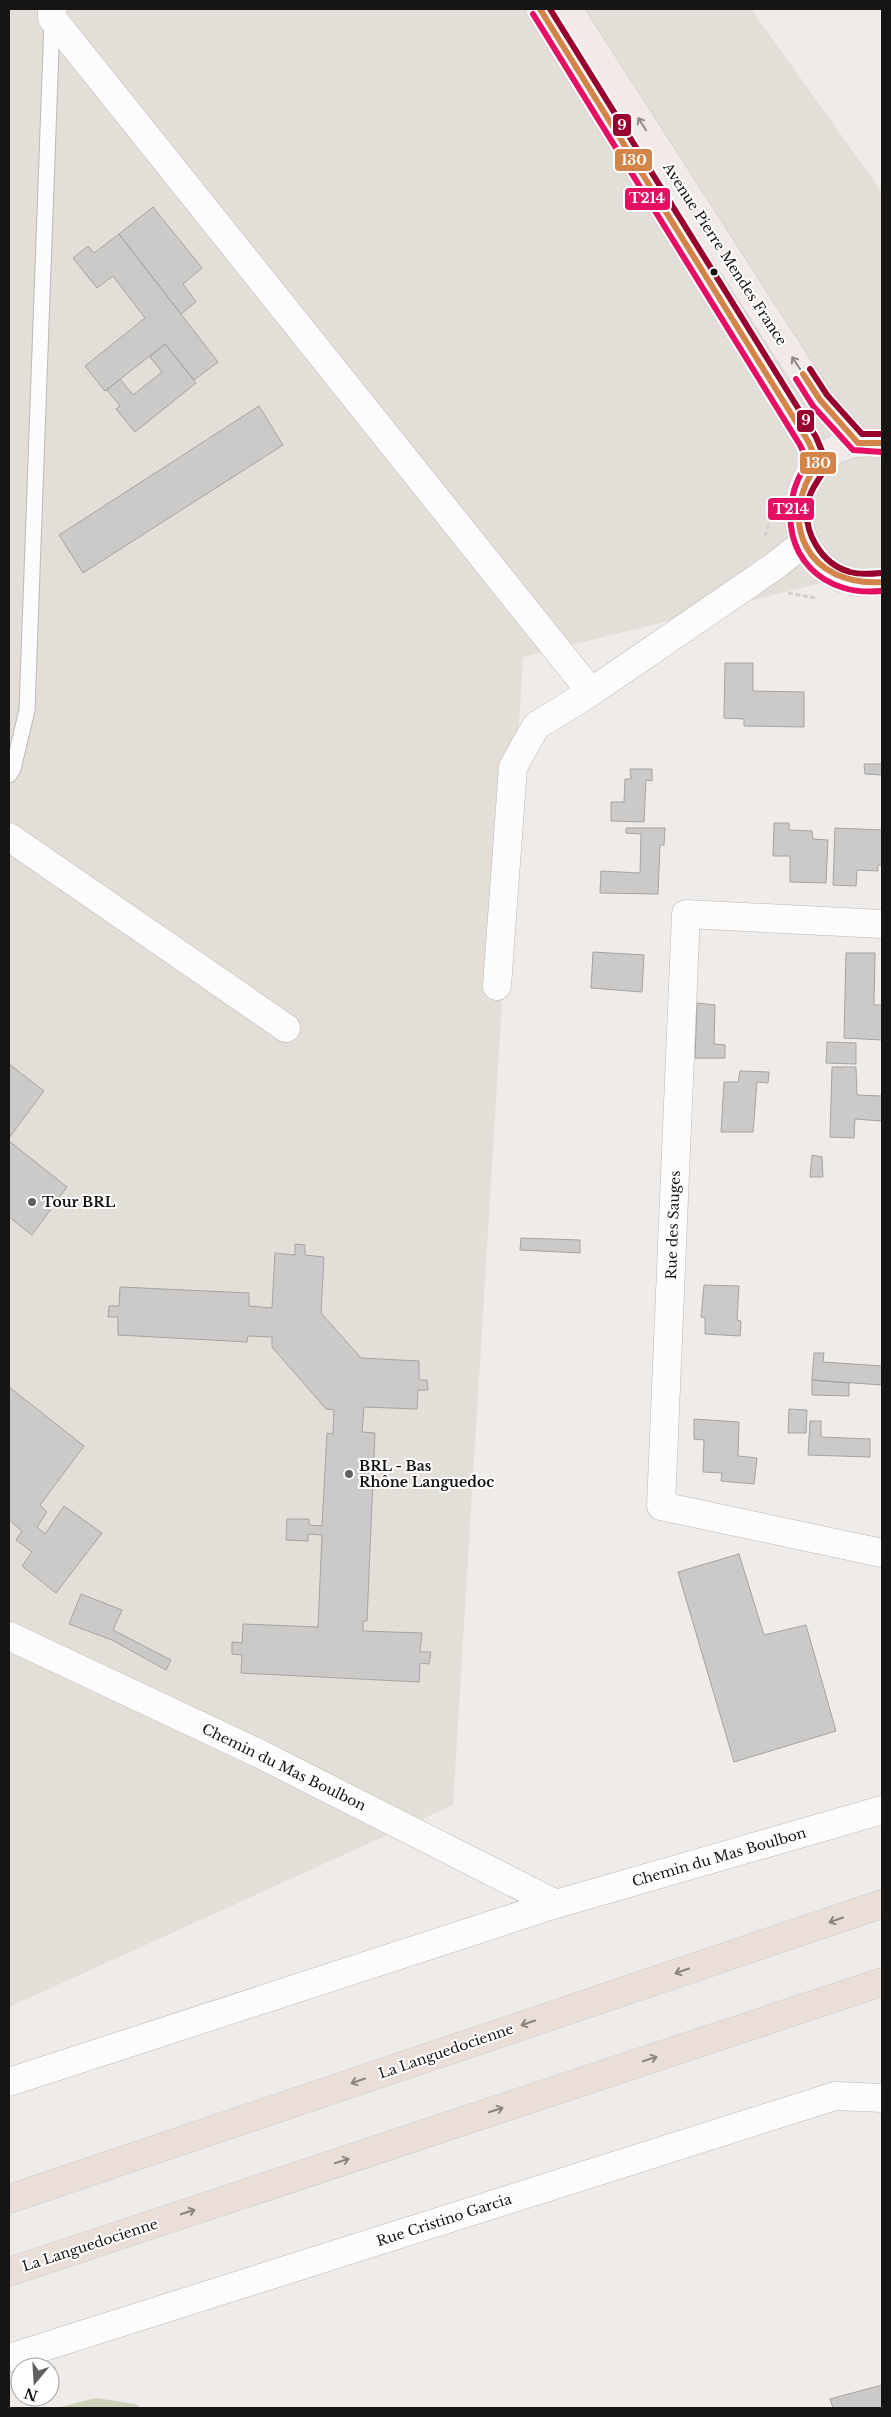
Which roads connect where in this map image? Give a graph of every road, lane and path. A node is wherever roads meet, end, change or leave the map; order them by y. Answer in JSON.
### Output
{"nodes":[{"id":1,"x":540,"y":9,"type":"edge"},
{"id":2,"x":568,"y":9,"type":"edge"},
{"id":3,"x":52,"y":14,"type":"edge"},
{"id":4,"x":870,"y":443,"type":"edge"},
{"id":5,"x":818,"y":463,"type":"junction"},
{"id":6,"x":771,"y":520,"type":"dead end"},
{"id":7,"x":804,"y":543,"type":"junction"},
{"id":8,"x":772,"y":568,"type":"junction"},
{"id":9,"x":882,"y":582,"type":"edge"},
{"id":10,"x":822,"y":599,"type":"dead end"},
{"id":11,"x":591,"y":692,"type":"junction"},
{"id":12,"x":9,"y":775,"type":"edge"},
{"id":13,"x":9,"y":837,"type":"edge"},
{"id":14,"x":882,"y":924,"type":"edge"},
{"id":15,"x":496,"y":986,"type":"dead end"},
{"id":16,"x":286,"y":1028,"type":"dead end"},
{"id":17,"x":882,"y":1553,"type":"edge"},
{"id":18,"x":9,"y":1636,"type":"edge"},
{"id":19,"x":882,"y":1810,"type":"edge"},
{"id":20,"x":556,"y":1904,"type":"junction"},
{"id":21,"x":882,"y":1904,"type":"edge"},
{"id":22,"x":882,"y":1982,"type":"edge"},
{"id":23,"x":9,"y":2082,"type":"edge"},
{"id":24,"x":882,"y":2098,"type":"edge"},
{"id":25,"x":9,"y":2199,"type":"edge"},
{"id":26,"x":9,"y":2272,"type":"edge"},
{"id":27,"x":9,"y":2358,"type":"edge"}],
"edges":[{"from":1,"to":5,"type":"main road","name":"Avenue Pierre Mendes France"},
{"from":4,"to":2,"type":"main road","name":"Avenue Pierre Mendes France","one_way":true},
{"from":3,"to":11,"type":"street"},
{"from":3,"to":12,"type":"lane"},
{"from":4,"to":5,"type":"main road"},
{"from":5,"to":7,"type":"main road"},
{"from":6,"to":8,"type":"path"},
{"from":7,"to":8,"type":"street"},
{"from":7,"to":9,"type":"main road"},
{"from":8,"to":10,"type":"path"},
{"from":8,"to":11,"type":"street"},
{"from":11,"to":15,"type":"street"},
{"from":13,"to":16,"type":"street"},
{"from":14,"to":17,"type":"street","name":"Rue des Sauges"},
{"from":18,"to":20,"type":"street","name":"Chemin du Mas Boulbon"},
{"from":19,"to":20,"type":"street","name":"Chemin du Mas Boulbon"},
{"from":20,"to":23,"type":"street","name":"Chemin du Mas Boulbon"},
{"from":21,"to":25,"type":"highway","name":"La Languedocienne","one_way":true},
{"from":26,"to":22,"type":"highway","name":"La Languedocienne","one_way":true},
{"from":24,"to":27,"type":"street","name":"Rue Cristino Garcia"}]}
